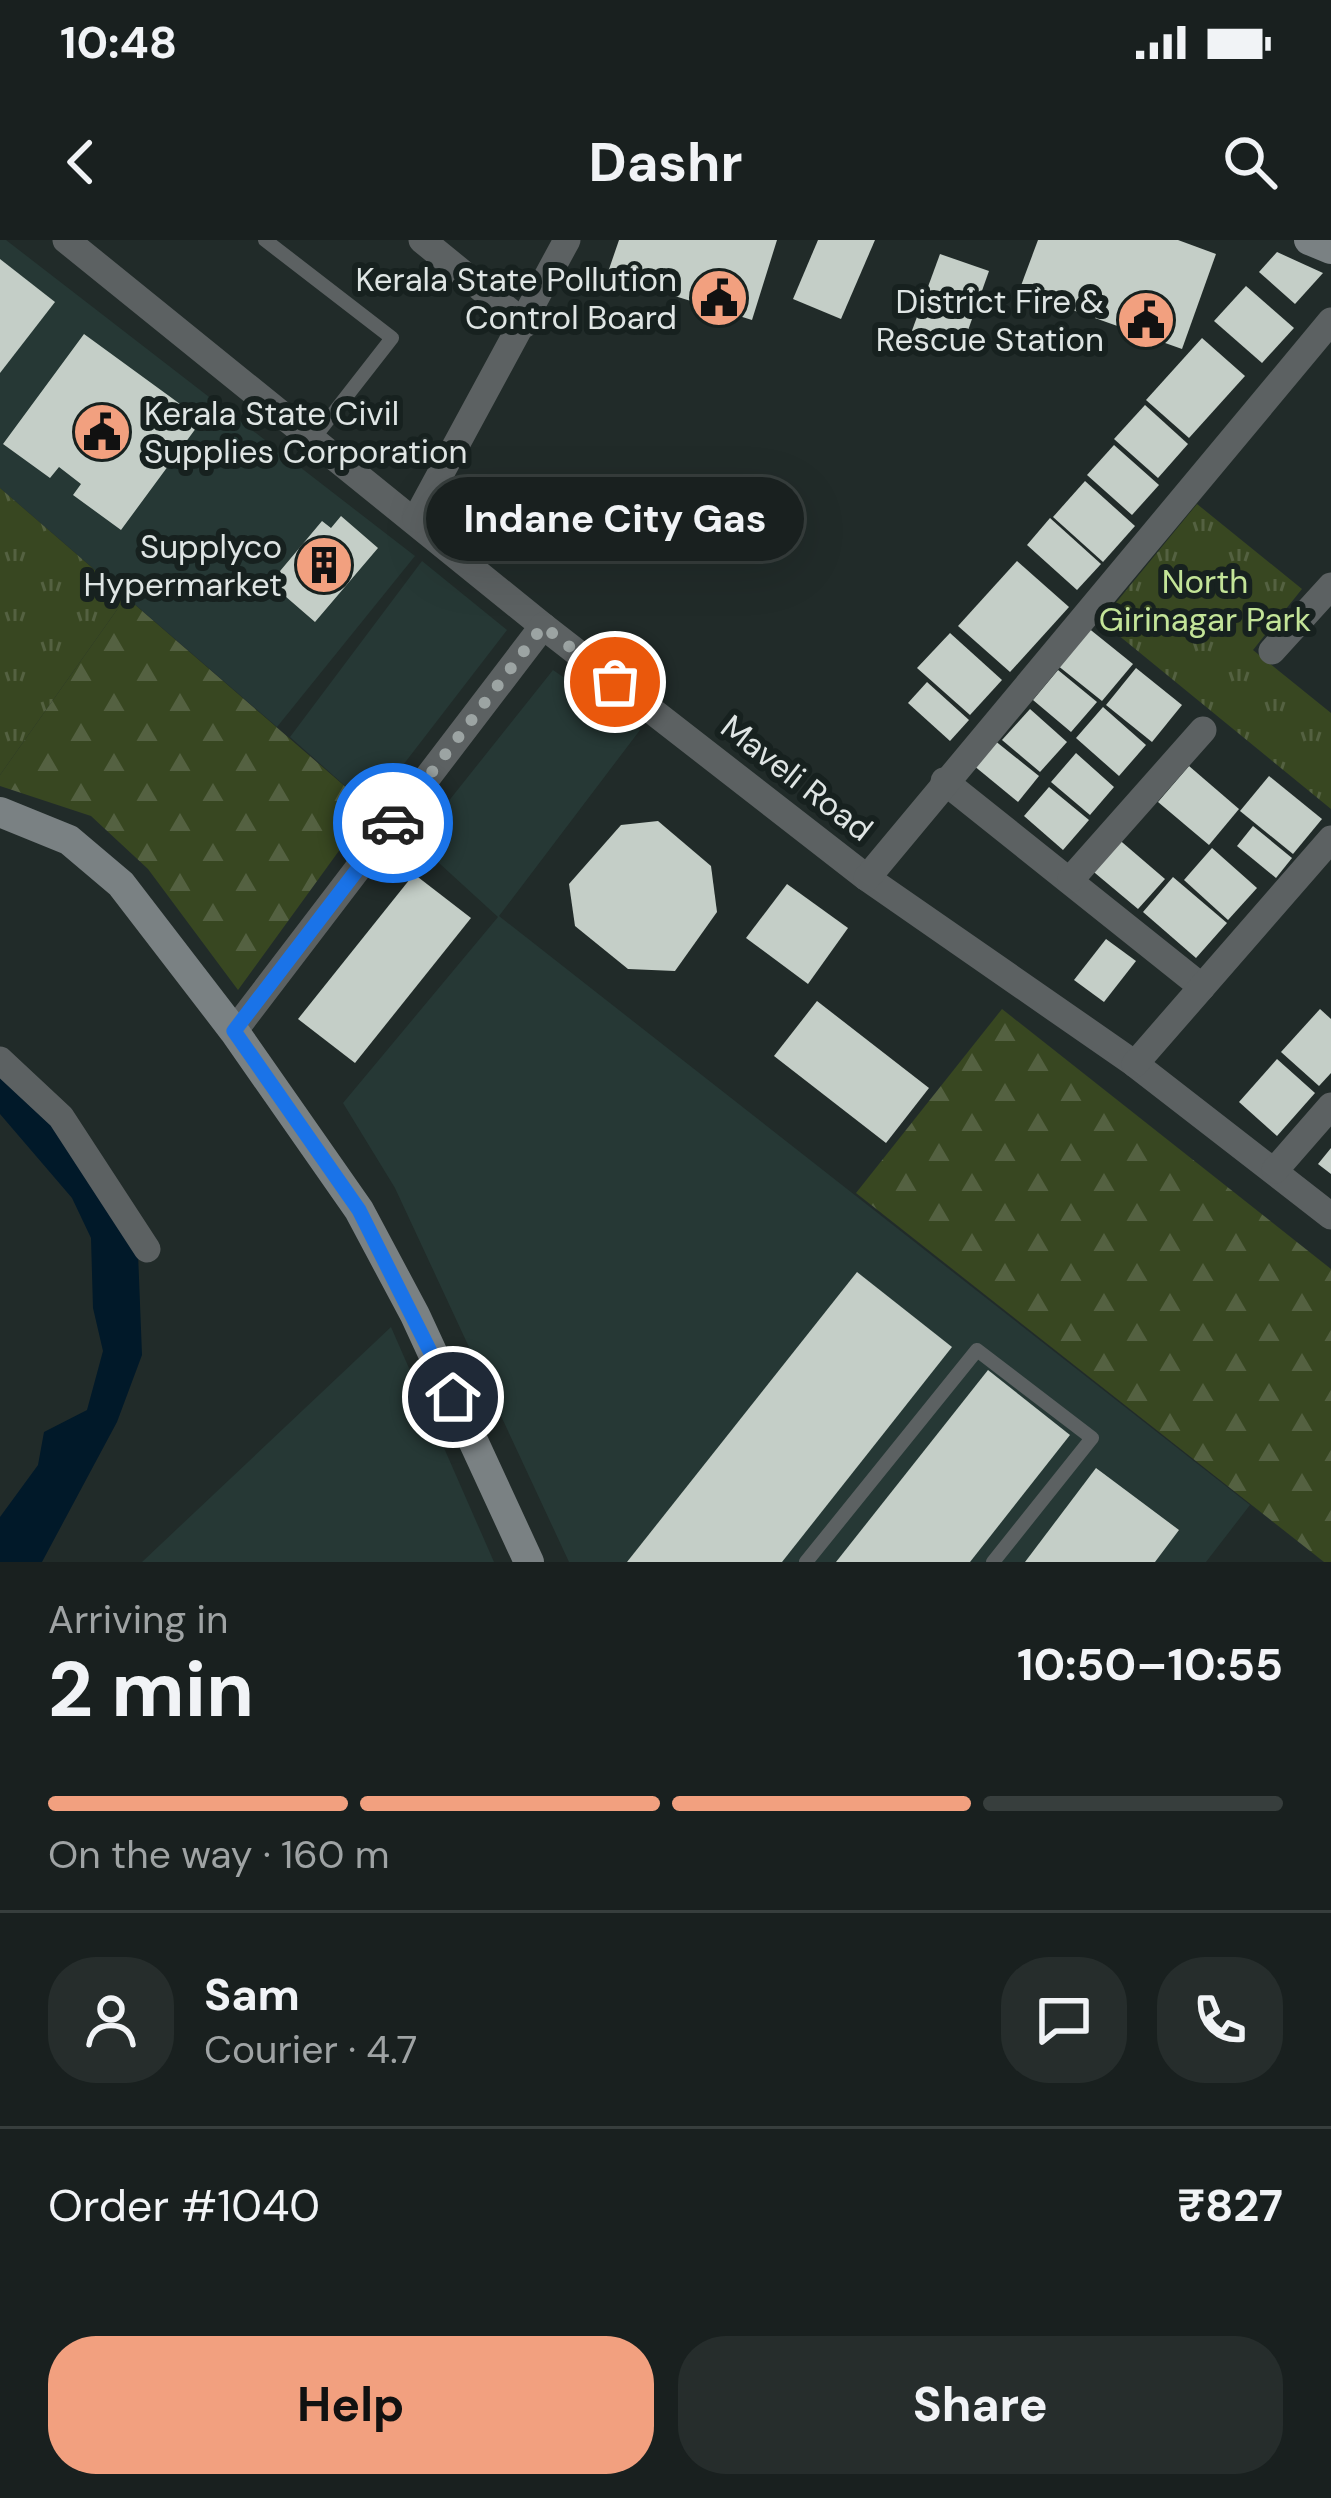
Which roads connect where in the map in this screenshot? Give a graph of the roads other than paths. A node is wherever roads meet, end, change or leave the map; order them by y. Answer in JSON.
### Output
{"nodes":[{"id":1,"x":66,"y":240,"type":"edge"},
{"id":2,"x":265,"y":240,"type":"edge"},
{"id":3,"x":422,"y":240,"type":"edge"},
{"id":4,"x":567,"y":240,"type":"edge"},
{"id":5,"x":1309,"y":240,"type":"edge"},
{"id":6,"x":1331,"y":249,"type":"edge"},
{"id":7,"x":1331,"y":321,"type":"edge"},
{"id":8,"x":525,"y":324,"type":"junction"},
{"id":9,"x":1319,"y":360,"type":"edge"},
{"id":10,"x":314,"y":438,"type":"junction"},
{"id":11,"x":416,"y":519,"type":"junction"},
{"id":12,"x":1331,"y":586,"type":"edge"},
{"id":13,"x":543,"y":626,"type":"junction"},
{"id":14,"x":1272,"y":651,"type":"dead end"},
{"id":15,"x":1203,"y":730,"type":"dead end"},
{"id":16,"x":944,"y":781,"type":"junction"},
{"id":17,"x":0,"y":812,"type":"edge"},
{"id":18,"x":1331,"y":839,"type":"edge"},
{"id":19,"x":867,"y":878,"type":"junction"},
{"id":20,"x":1071,"y":879,"type":"junction"},
{"id":21,"x":1202,"y":987,"type":"junction"},
{"id":22,"x":234,"y":1031,"type":"junction"},
{"id":23,"x":0,"y":1060,"type":"edge"},
{"id":24,"x":1135,"y":1064,"type":"junction"},
{"id":25,"x":1331,"y":1106,"type":"edge"},
{"id":26,"x":1275,"y":1170,"type":"junction"},
{"id":27,"x":1331,"y":1216,"type":"edge"},
{"id":28,"x":147,"y":1249,"type":"dead end"},
{"id":29,"x":530,"y":1562,"type":"edge"},
{"id":30,"x":806,"y":1562,"type":"edge"},
{"id":31,"x":993,"y":1562,"type":"edge"}],
"edges":[{"from":1,"to":10,"type":"street","name":"Maveli Road"},
{"from":2,"to":10,"type":"lane"},
{"from":3,"to":8,"type":"street"},
{"from":4,"to":8,"type":"street"},
{"from":5,"to":6,"type":"street"},
{"from":7,"to":9,"type":"street"},
{"from":8,"to":11,"type":"street"},
{"from":9,"to":16,"type":"street"},
{"from":10,"to":11,"type":"street","name":"Maveli Road"},
{"from":11,"to":13,"type":"street","name":"Maveli Road"},
{"from":12,"to":14,"type":"street"},
{"from":13,"to":19,"type":"street","name":"Maveli Road"},
{"from":13,"to":22,"type":"street"},
{"from":15,"to":20,"type":"street"},
{"from":16,"to":19,"type":"street"},
{"from":16,"to":20,"type":"street"},
{"from":17,"to":22,"type":"street"},
{"from":18,"to":21,"type":"street"},
{"from":19,"to":24,"type":"street","name":"Maveli Road"},
{"from":20,"to":21,"type":"street"},
{"from":21,"to":24,"type":"street"},
{"from":22,"to":29,"type":"street"},
{"from":23,"to":28,"type":"street"},
{"from":24,"to":26,"type":"street","name":"Maveli Road"},
{"from":25,"to":26,"type":"street"},
{"from":26,"to":27,"type":"street","name":"Maveli Road"},
{"from":30,"to":31,"type":"lane"}]}
